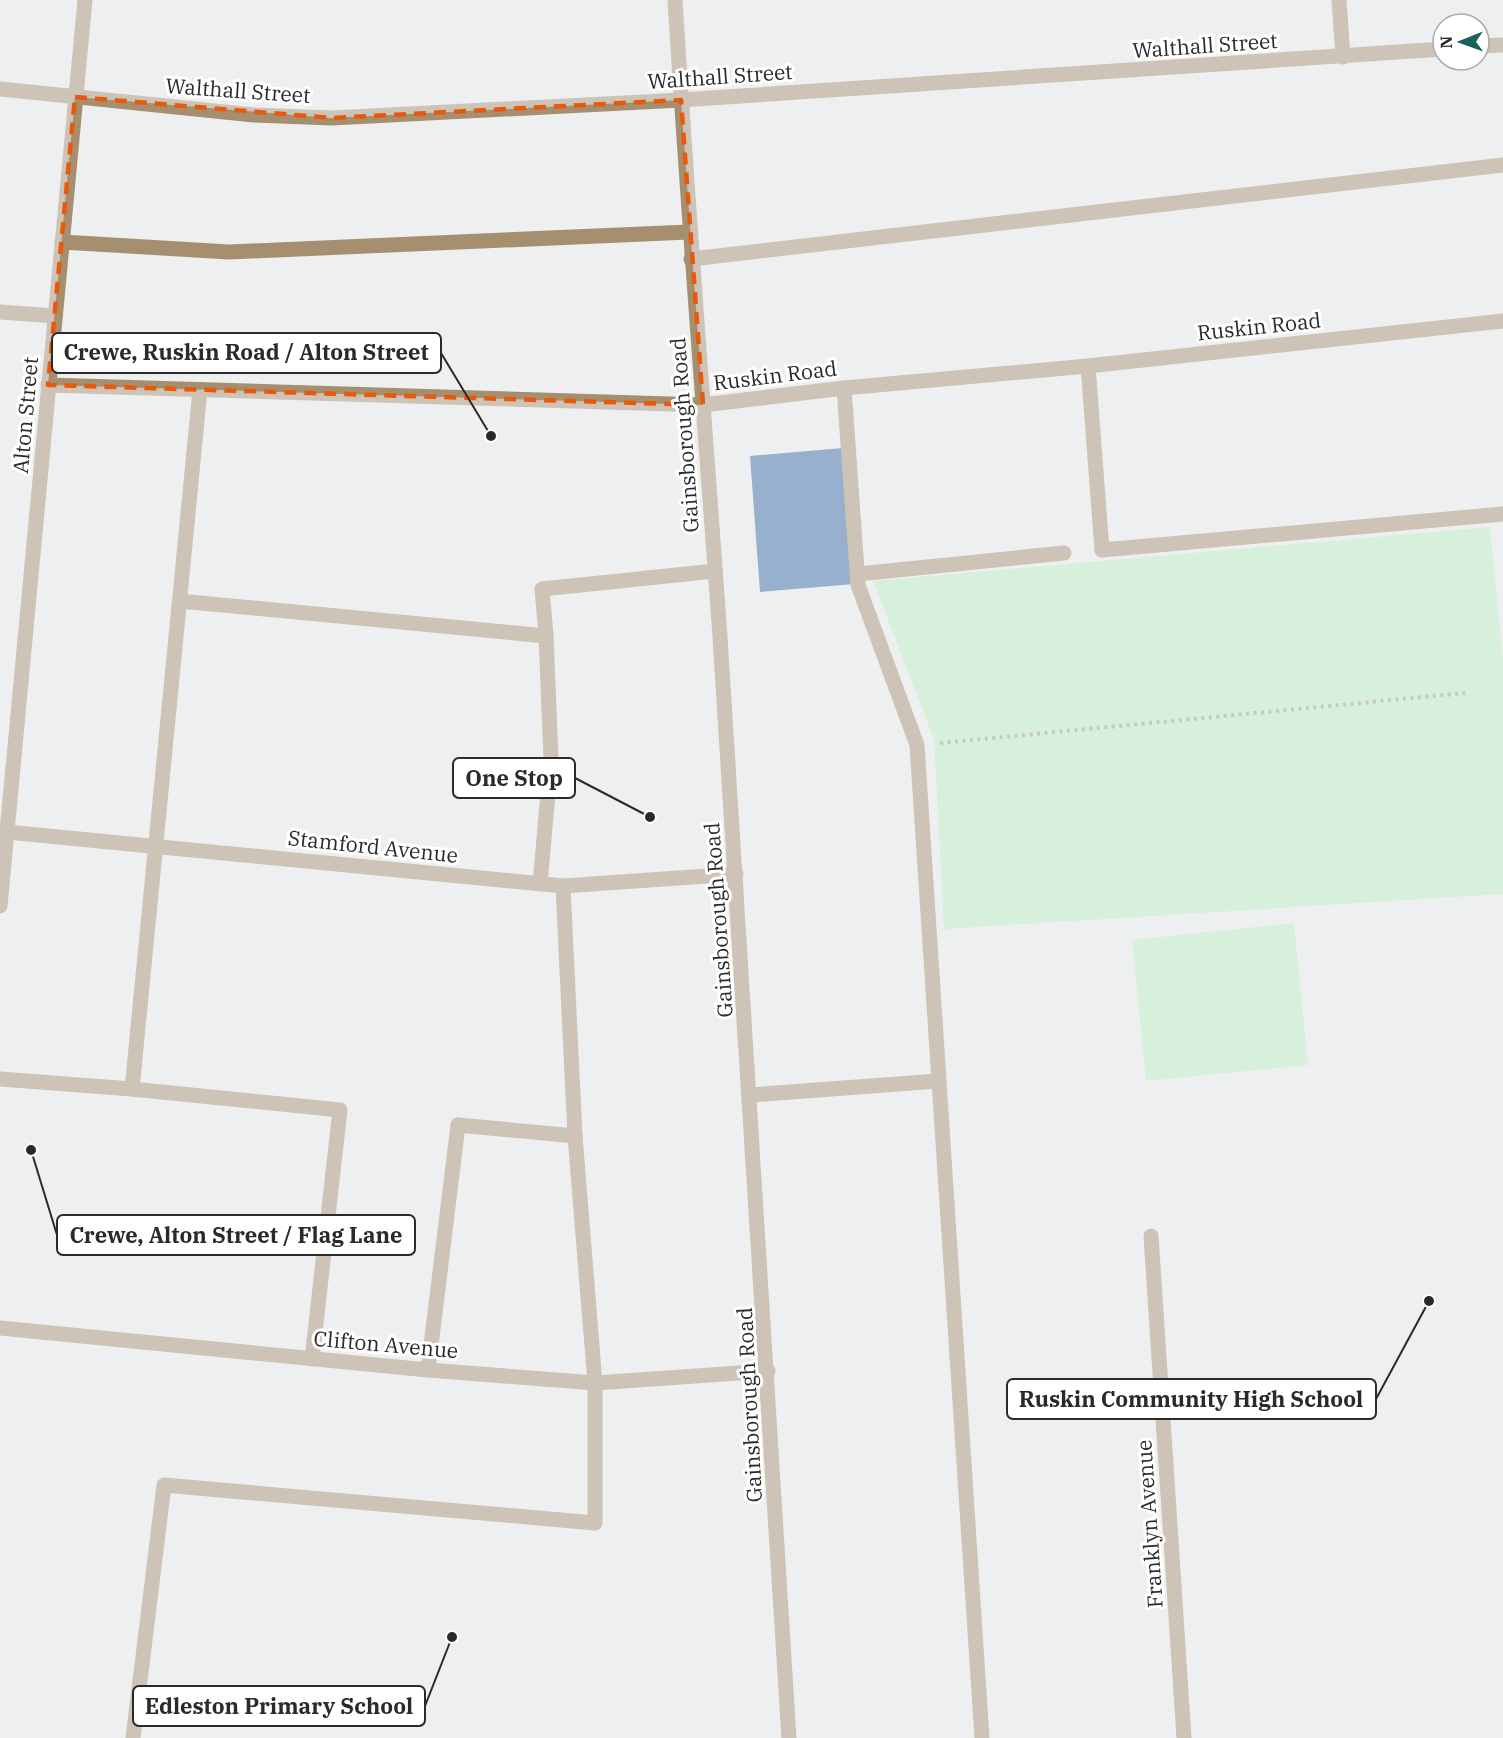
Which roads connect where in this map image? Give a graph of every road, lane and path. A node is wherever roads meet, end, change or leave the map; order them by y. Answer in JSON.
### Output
{"nodes":[{"id":1,"x":85,"y":0,"type":"edge"},
{"id":2,"x":675,"y":0,"type":"edge"},
{"id":3,"x":1339,"y":0,"type":"edge"},
{"id":4,"x":1431,"y":50,"type":"edge"},
{"id":5,"x":1343,"y":57,"type":"junction"},
{"id":6,"x":0,"y":89,"type":"edge"},
{"id":7,"x":75,"y":97,"type":"junction"},
{"id":8,"x":681,"y":100,"type":"junction"},
{"id":9,"x":1503,"y":165,"type":"edge"},
{"id":10,"x":689,"y":232,"type":"junction"},
{"id":11,"x":62,"y":242,"type":"junction"},
{"id":12,"x":691,"y":259,"type":"junction"},
{"id":13,"x":0,"y":312,"type":"edge"},
{"id":14,"x":55,"y":316,"type":"junction"},
{"id":15,"x":1503,"y":321,"type":"edge"},
{"id":16,"x":1088,"y":366,"type":"junction"},
{"id":17,"x":48,"y":385,"type":"junction"},
{"id":18,"x":844,"y":388,"type":"junction"},
{"id":19,"x":200,"y":390,"type":"junction"},
{"id":20,"x":703,"y":405,"type":"junction"},
{"id":21,"x":1503,"y":514,"type":"edge"},
{"id":22,"x":1064,"y":553,"type":"dead end"},
{"id":23,"x":715,"y":571,"type":"junction"},
{"id":24,"x":858,"y":574,"type":"junction"},
{"id":25,"x":180,"y":601,"type":"junction"},
{"id":26,"x":546,"y":636,"type":"junction"},
{"id":27,"x":1465,"y":693,"type":"dead end"},
{"id":28,"x":917,"y":745,"type":"junction"},
{"id":29,"x":7,"y":832,"type":"junction"},
{"id":30,"x":156,"y":846,"type":"junction"},
{"id":31,"x":736,"y":874,"type":"junction"},
{"id":32,"x":540,"y":884,"type":"junction"},
{"id":33,"x":564,"y":886,"type":"junction"},
{"id":34,"x":0,"y":906,"type":"edge"},
{"id":35,"x":0,"y":1079,"type":"edge"},
{"id":36,"x":938,"y":1082,"type":"junction"},
{"id":37,"x":132,"y":1089,"type":"junction"},
{"id":38,"x":750,"y":1095,"type":"junction"},
{"id":39,"x":575,"y":1136,"type":"junction"},
{"id":40,"x":1150,"y":1236,"type":"dead end"},
{"id":41,"x":0,"y":1328,"type":"edge"},
{"id":42,"x":312,"y":1359,"type":"junction"},
{"id":43,"x":428,"y":1370,"type":"junction"},
{"id":44,"x":768,"y":1371,"type":"junction"},
{"id":45,"x":595,"y":1383,"type":"junction"},
{"id":46,"x":133,"y":1738,"type":"edge"},
{"id":47,"x":789,"y":1738,"type":"edge"},
{"id":48,"x":982,"y":1738,"type":"edge"},
{"id":49,"x":1184,"y":1738,"type":"edge"}],
"edges":[{"from":1,"to":7,"type":"street","name":"Alton Street"},
{"from":2,"to":8,"type":"street","name":"Gainsborough Road"},
{"from":3,"to":5,"type":"street"},
{"from":4,"to":5,"type":"street","name":"Walthall Street"},
{"from":5,"to":8,"type":"street","name":"Walthall Street"},
{"from":6,"to":7,"type":"street","name":"Walthall Street"},
{"from":7,"to":8,"type":"street","name":"Walthall Street"},
{"from":7,"to":11,"type":"street","name":"Alton Street"},
{"from":8,"to":10,"type":"street","name":"Gainsborough Road"},
{"from":9,"to":12,"type":"street"},
{"from":10,"to":11,"type":"street"},
{"from":10,"to":12,"type":"street","name":"Gainsborough Road"},
{"from":11,"to":14,"type":"street","name":"Alton Street"},
{"from":12,"to":20,"type":"street","name":"Gainsborough Road"},
{"from":13,"to":14,"type":"street"},
{"from":14,"to":17,"type":"street","name":"Alton Street"},
{"from":15,"to":16,"type":"street","name":"Ruskin Road"},
{"from":16,"to":18,"type":"street","name":"Ruskin Road"},
{"from":16,"to":21,"type":"street"},
{"from":17,"to":19,"type":"street","name":"Ruskin Road"},
{"from":17,"to":29,"type":"street","name":"Alton Street"},
{"from":18,"to":20,"type":"street","name":"Ruskin Road"},
{"from":18,"to":24,"type":"street"},
{"from":19,"to":20,"type":"street","name":"Ruskin Road"},
{"from":19,"to":25,"type":"street"},
{"from":20,"to":23,"type":"street","name":"Gainsborough Road"},
{"from":22,"to":24,"type":"street"},
{"from":23,"to":26,"type":"street"},
{"from":23,"to":31,"type":"street","name":"Gainsborough Road"},
{"from":24,"to":28,"type":"street"},
{"from":25,"to":26,"type":"street"},
{"from":25,"to":30,"type":"street"},
{"from":26,"to":32,"type":"street"},
{"from":27,"to":28,"type":"path"},
{"from":28,"to":36,"type":"street"},
{"from":29,"to":30,"type":"street","name":"Stamford Avenue"},
{"from":29,"to":34,"type":"street","name":"Alton Street"},
{"from":30,"to":32,"type":"street","name":"Stamford Avenue"},
{"from":30,"to":37,"type":"street"},
{"from":31,"to":33,"type":"street","name":"Stamford Avenue"},
{"from":31,"to":38,"type":"street","name":"Gainsborough Road"},
{"from":32,"to":33,"type":"street","name":"Stamford Avenue"},
{"from":33,"to":39,"type":"street"},
{"from":35,"to":37,"type":"street"},
{"from":36,"to":38,"type":"street"},
{"from":36,"to":48,"type":"street"},
{"from":37,"to":42,"type":"street"},
{"from":38,"to":44,"type":"street","name":"Gainsborough Road"},
{"from":39,"to":43,"type":"street"},
{"from":39,"to":45,"type":"street"},
{"from":40,"to":49,"type":"street","name":"Franklyn Avenue"},
{"from":41,"to":42,"type":"street","name":"Clifton Avenue"},
{"from":42,"to":43,"type":"street","name":"Clifton Avenue"},
{"from":43,"to":45,"type":"street","name":"Clifton Avenue"},
{"from":44,"to":45,"type":"street","name":"Clifton Avenue"},
{"from":44,"to":47,"type":"street","name":"Gainsborough Road"},
{"from":45,"to":46,"type":"street"}]}
